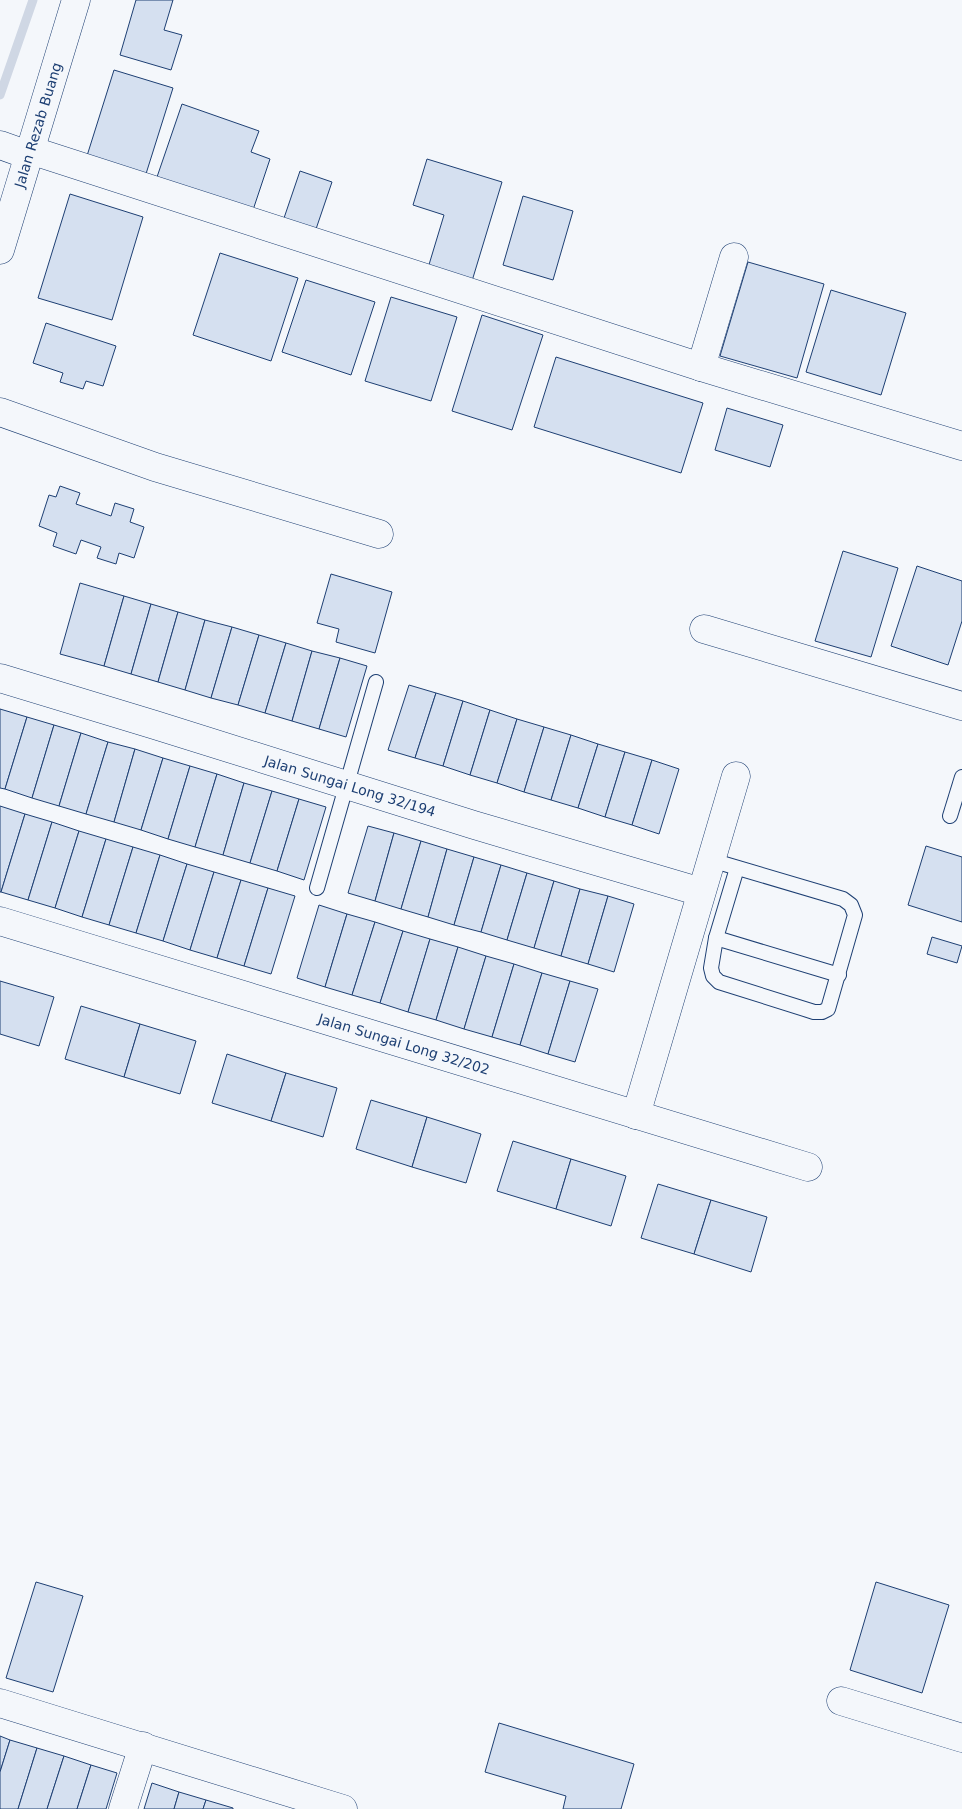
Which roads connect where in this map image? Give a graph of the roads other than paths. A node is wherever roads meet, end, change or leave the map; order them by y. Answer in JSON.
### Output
{"nodes":[{"id":1,"x":76,"y":0,"type":"edge"},
{"id":2,"x":1,"y":145,"type":"edge"},
{"id":3,"x":29,"y":152,"type":"junction"},
{"id":4,"x":0,"y":250,"type":"edge"},
{"id":5,"x":734,"y":257,"type":"dead end"},
{"id":6,"x":701,"y":367,"type":"junction"},
{"id":7,"x":0,"y":412,"type":"edge"},
{"id":8,"x":962,"y":446,"type":"edge"},
{"id":9,"x":379,"y":534,"type":"dead end"},
{"id":10,"x":704,"y":629,"type":"dead end"},
{"id":11,"x":0,"y":678,"type":"edge"},
{"id":12,"x":376,"y":682,"type":"dead end"},
{"id":13,"x":962,"y":706,"type":"edge"},
{"id":14,"x":736,"y":776,"type":"dead end"},
{"id":15,"x":962,"y":777,"type":"edge"},
{"id":16,"x":347,"y":786,"type":"junction"},
{"id":17,"x":950,"y":816,"type":"dead end"},
{"id":18,"x":711,"y":860,"type":"junction"},
{"id":19,"x":737,"y":868,"type":"junction"},
{"id":20,"x":317,"y":888,"type":"dead end"},
{"id":21,"x":701,"y":892,"type":"junction"},
{"id":22,"x":0,"y":921,"type":"edge"},
{"id":23,"x":716,"y":938,"type":"junction"},
{"id":24,"x":839,"y":975,"type":"junction"},
{"id":25,"x":636,"y":1115,"type":"junction"},
{"id":26,"x":808,"y":1167,"type":"dead end"},
{"id":27,"x":841,"y":1701,"type":"dead end"},
{"id":28,"x":0,"y":1703,"type":"edge"},
{"id":29,"x":962,"y":1738,"type":"edge"},
{"id":30,"x":143,"y":1746,"type":"junction"},
{"id":31,"x":123,"y":1809,"type":"edge"},
{"id":32,"x":343,"y":1809,"type":"edge"}],
"edges":[{"from":1,"to":3,"type":"street","name":"Jalan Rezab Buang"},
{"from":2,"to":3,"type":"street"},
{"from":3,"to":4,"type":"street","name":"Jalan Rezab Buang"},
{"from":3,"to":6,"type":"street"},
{"from":5,"to":6,"type":"street"},
{"from":6,"to":8,"type":"street"},
{"from":7,"to":9,"type":"street"},
{"from":10,"to":13,"type":"street"},
{"from":11,"to":16,"type":"street","name":"Jalan Sungai Long 32/194"},
{"from":12,"to":16,"type":"lane"},
{"from":14,"to":18,"type":"street"},
{"from":15,"to":17,"type":"lane"},
{"from":16,"to":20,"type":"lane"},
{"from":16,"to":21,"type":"street","name":"Jalan Sungai Long 32/194"},
{"from":18,"to":19,"type":"lane"},
{"from":18,"to":21,"type":"street"},
{"from":19,"to":23,"type":"lane"},
{"from":19,"to":24,"type":"lane"},
{"from":21,"to":25,"type":"street"},
{"from":22,"to":25,"type":"street","name":"Jalan Sungai Long 32/202"},
{"from":23,"to":24,"type":"lane"},
{"from":23,"to":24,"type":"lane"},
{"from":25,"to":26,"type":"street","name":"Jalan Sungai Long 32/202"},
{"from":27,"to":29,"type":"street"},
{"from":28,"to":30,"type":"street"},
{"from":30,"to":31,"type":"street"},
{"from":30,"to":32,"type":"street"}]}
